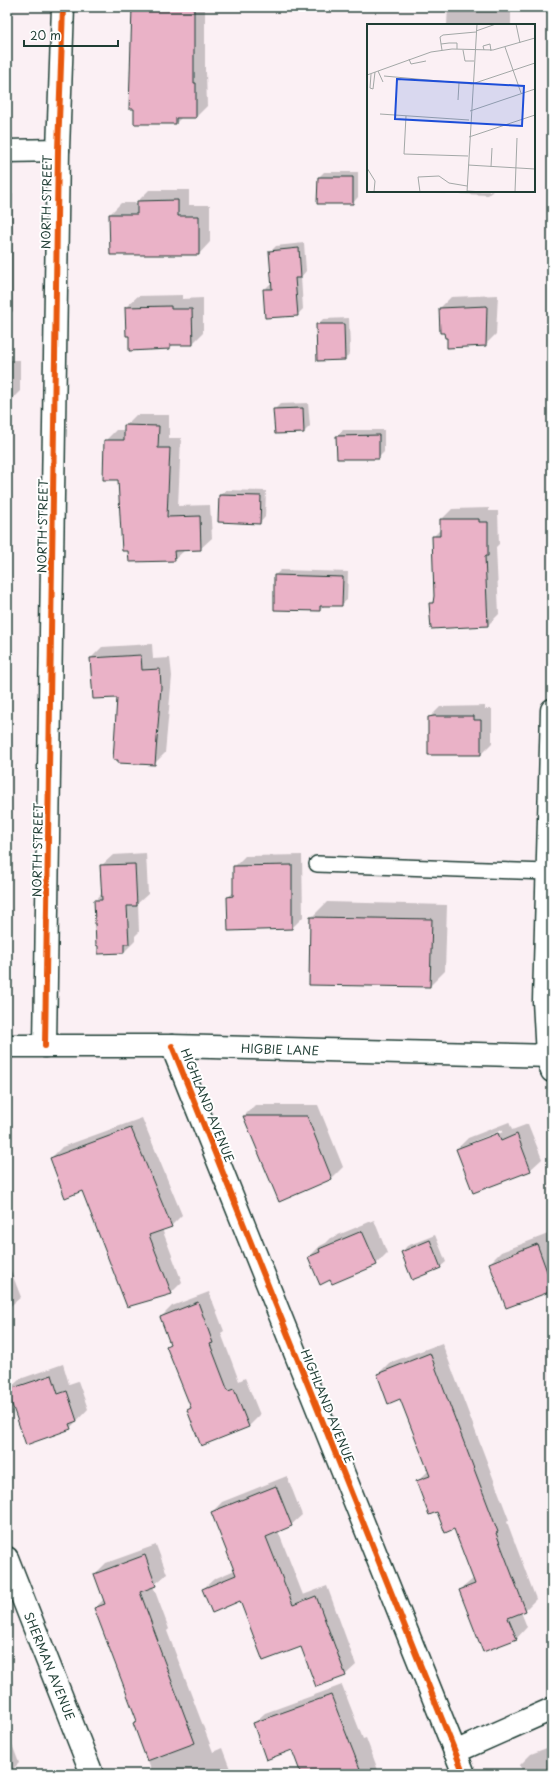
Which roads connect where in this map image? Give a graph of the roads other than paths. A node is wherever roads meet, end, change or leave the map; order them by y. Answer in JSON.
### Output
{"nodes":[{"id":1,"x":63,"y":7,"type":"edge"},
{"id":2,"x":58,"y":150,"type":"junction"},
{"id":3,"x":7,"y":151,"type":"edge"},
{"id":4,"x":552,"y":710,"type":"edge"},
{"id":5,"x":551,"y":804,"type":"edge"},
{"id":6,"x":317,"y":864,"type":"dead end"},
{"id":7,"x":547,"y":872,"type":"junction"},
{"id":8,"x":7,"y":1046,"type":"edge"},
{"id":9,"x":45,"y":1046,"type":"junction"},
{"id":10,"x":172,"y":1046,"type":"junction"},
{"id":11,"x":550,"y":1061,"type":"edge"},
{"id":12,"x":7,"y":1558,"type":"edge"},
{"id":13,"x":552,"y":1709,"type":"edge"},
{"id":14,"x":455,"y":1752,"type":"junction"},
{"id":15,"x":92,"y":1774,"type":"edge"},
{"id":16,"x":464,"y":1774,"type":"edge"}],
"edges":[{"from":1,"to":2,"type":"street","name":"NORTH STREET"},
{"from":2,"to":3,"type":"street"},
{"from":2,"to":9,"type":"street","name":"NORTH STREET"},
{"from":4,"to":5,"type":"street"},
{"from":5,"to":7,"type":"street"},
{"from":6,"to":7,"type":"lane"},
{"from":7,"to":11,"type":"street"},
{"from":8,"to":9,"type":"street","name":"HIGBIE LANE"},
{"from":9,"to":10,"type":"street","name":"HIGBIE LANE"},
{"from":10,"to":11,"type":"street","name":"HIGBIE LANE"},
{"from":10,"to":14,"type":"street","name":"HIGHLAND AVENUE"},
{"from":12,"to":15,"type":"street","name":"SHERMAN AVENUE"},
{"from":13,"to":14,"type":"street"},
{"from":14,"to":16,"type":"street","name":"HIGHLAND AVENUE"}]}
